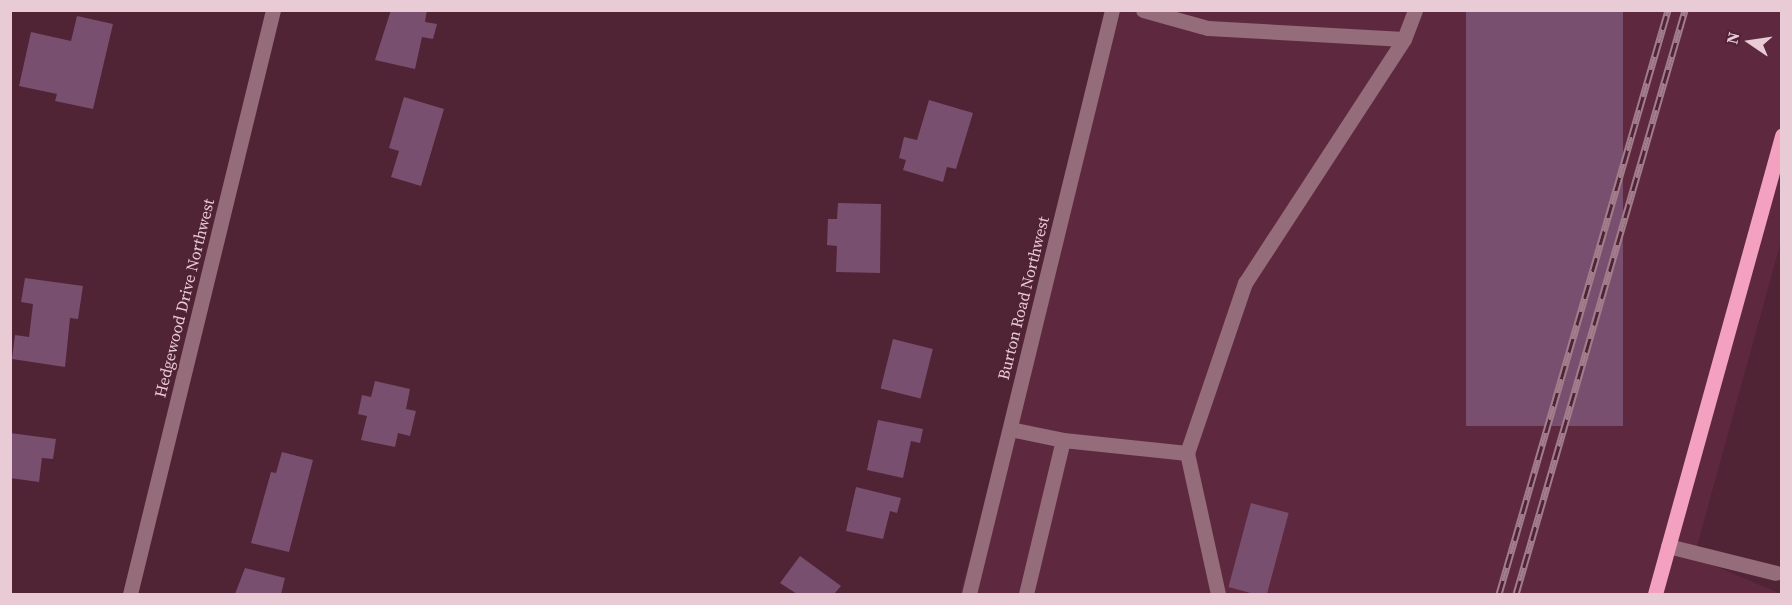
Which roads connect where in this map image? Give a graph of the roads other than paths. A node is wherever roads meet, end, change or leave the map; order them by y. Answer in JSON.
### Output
{"nodes":[{"id":1,"x":273,"y":10,"type":"edge"},
{"id":2,"x":1113,"y":10,"type":"edge"},
{"id":3,"x":1143,"y":10,"type":"edge"},
{"id":4,"x":1415,"y":10,"type":"edge"},
{"id":5,"x":1404,"y":39,"type":"junction"},
{"id":6,"x":1782,"y":135,"type":"edge"},
{"id":7,"x":1777,"y":167,"type":"edge"},
{"id":8,"x":1010,"y":429,"type":"junction"},
{"id":9,"x":1063,"y":440,"type":"junction"},
{"id":10,"x":1187,"y":453,"type":"junction"},
{"id":11,"x":1668,"y":546,"type":"junction"},
{"id":12,"x":1776,"y":573,"type":"dead end"},
{"id":13,"x":130,"y":594,"type":"edge"},
{"id":14,"x":969,"y":594,"type":"edge"},
{"id":15,"x":1026,"y":594,"type":"edge"},
{"id":16,"x":1218,"y":594,"type":"edge"},
{"id":17,"x":1655,"y":594,"type":"edge"}],
"edges":[{"from":1,"to":13,"type":"street","name":"Hedgewood Drive Northwest"},
{"from":2,"to":8,"type":"street","name":"Burton Road Northwest"},
{"from":3,"to":5,"type":"street"},
{"from":4,"to":5,"type":"street"},
{"from":5,"to":10,"type":"street"},
{"from":6,"to":7,"type":"main road"},
{"from":7,"to":11,"type":"main road"},
{"from":8,"to":9,"type":"street"},
{"from":8,"to":14,"type":"street","name":"Burton Road Northwest"},
{"from":9,"to":10,"type":"street"},
{"from":9,"to":15,"type":"street"},
{"from":10,"to":16,"type":"street"},
{"from":11,"to":12,"type":"street"},
{"from":11,"to":17,"type":"main road"}]}
